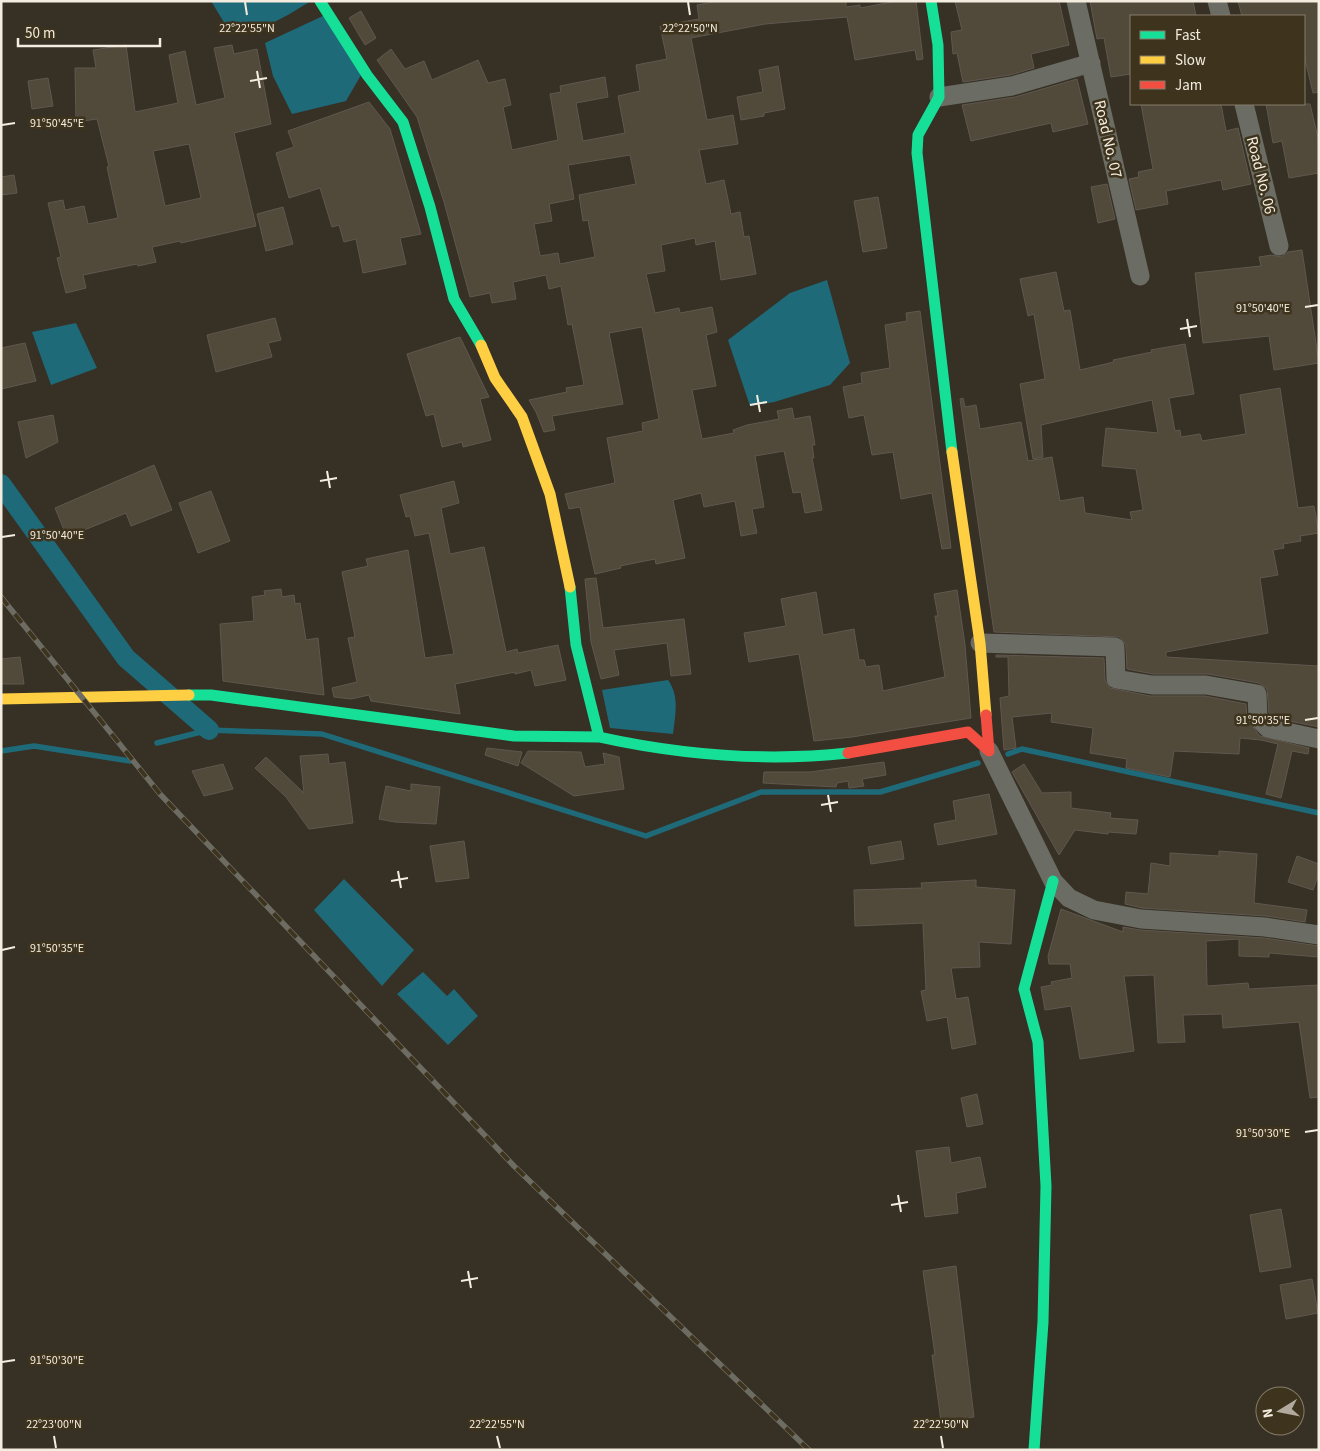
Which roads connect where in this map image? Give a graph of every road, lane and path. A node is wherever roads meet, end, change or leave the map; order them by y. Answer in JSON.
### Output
{"nodes":[{"id":1,"x":320,"y":1,"type":"edge"},
{"id":2,"x":931,"y":1,"type":"edge"},
{"id":3,"x":1076,"y":1,"type":"edge"},
{"id":4,"x":1217,"y":1,"type":"edge"},
{"id":5,"x":1221,"y":15,"type":"edge"},
{"id":6,"x":1091,"y":63,"type":"junction"},
{"id":7,"x":939,"y":97,"type":"junction"},
{"id":8,"x":1244,"y":105,"type":"edge"},
{"id":9,"x":1279,"y":246,"type":"dead end"},
{"id":10,"x":1140,"y":276,"type":"dead end"},
{"id":11,"x":980,"y":643,"type":"junction"},
{"id":12,"x":1,"y":699,"type":"edge"},
{"id":13,"x":599,"y":737,"type":"junction"},
{"id":14,"x":1319,"y":739,"type":"edge"},
{"id":15,"x":989,"y":751,"type":"junction"},
{"id":16,"x":1052,"y":881,"type":"junction"},
{"id":17,"x":1319,"y":935,"type":"edge"},
{"id":18,"x":1034,"y":1450,"type":"edge"}],
"edges":[{"from":1,"to":13,"type":"street"},
{"from":2,"to":7,"type":"street"},
{"from":3,"to":6,"type":"street","name":"Road No. 07"},
{"from":4,"to":5,"type":"street"},
{"from":6,"to":7,"type":"street"},
{"from":6,"to":10,"type":"street","name":"Road No. 07"},
{"from":7,"to":11,"type":"street"},
{"from":8,"to":9,"type":"street","name":"Road No. 06"},
{"from":11,"to":14,"type":"street"},
{"from":11,"to":15,"type":"street"},
{"from":12,"to":13,"type":"street"},
{"from":13,"to":15,"type":"street"},
{"from":15,"to":16,"type":"street"},
{"from":16,"to":17,"type":"street"},
{"from":16,"to":18,"type":"street"}]}
